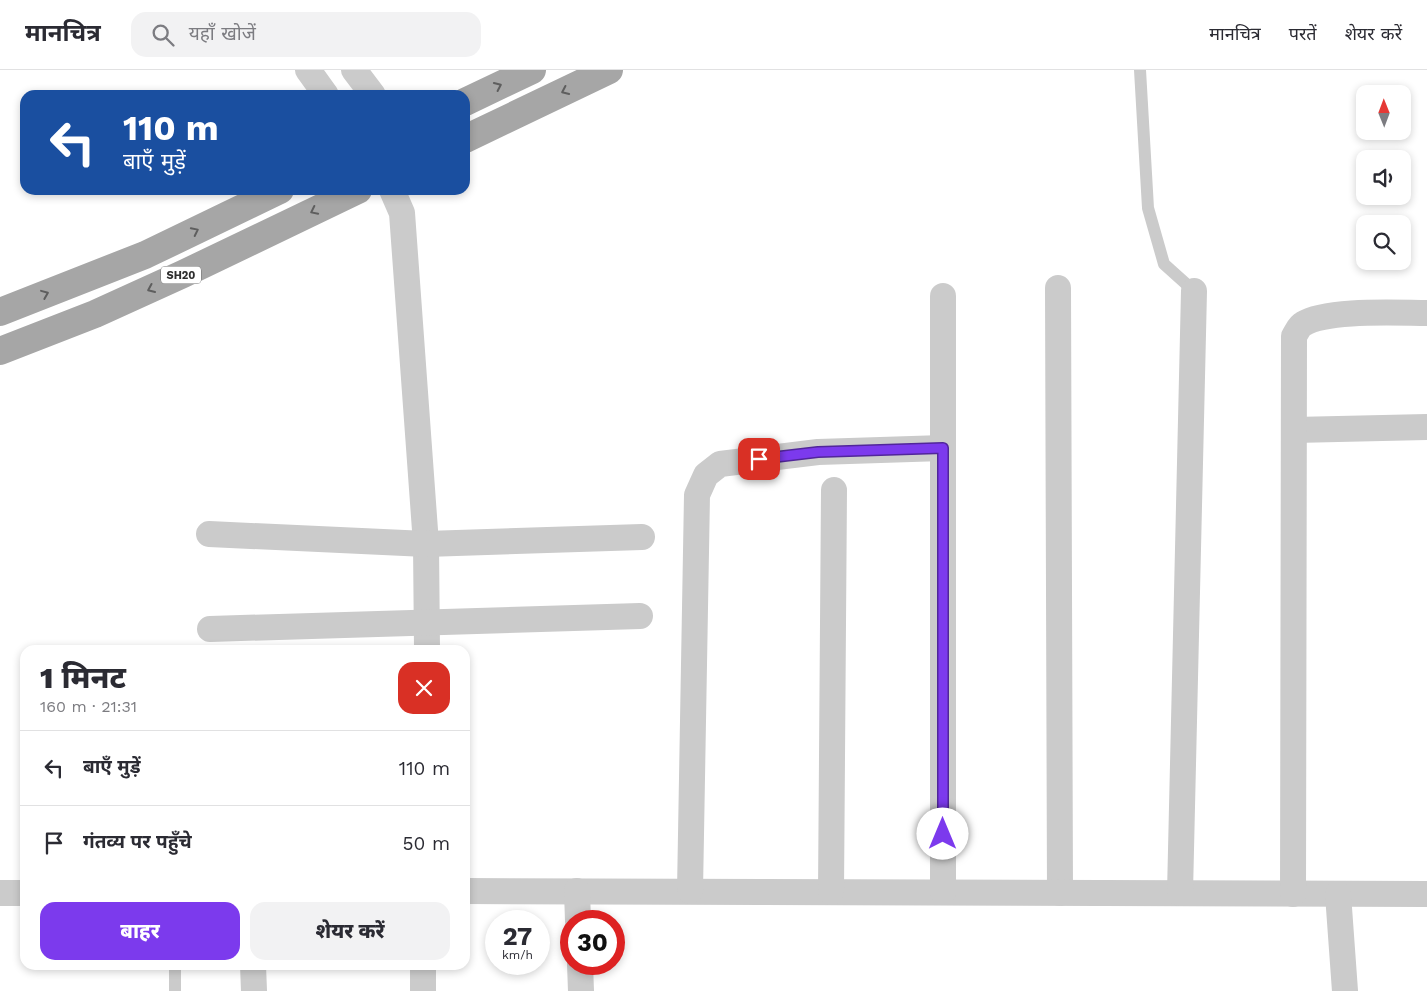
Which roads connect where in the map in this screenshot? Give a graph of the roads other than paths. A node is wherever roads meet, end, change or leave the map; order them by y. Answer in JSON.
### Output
{"nodes":[{"id":1,"x":308,"y":70,"type":"edge"},
{"id":2,"x":354,"y":70,"type":"edge"},
{"id":3,"x":532,"y":70,"type":"edge"},
{"id":4,"x":609,"y":70,"type":"edge"},
{"id":5,"x":1140,"y":70,"type":"edge"},
{"id":6,"x":322,"y":90,"type":"edge"},
{"id":7,"x":369,"y":90,"type":"edge"},
{"id":8,"x":470,"y":100,"type":"edge"},
{"id":9,"x":470,"y":137,"type":"edge"},
{"id":10,"x":270,"y":195,"type":"edge"},
{"id":11,"x":348,"y":195,"type":"edge"},
{"id":12,"x":394,"y":195,"type":"edge"},
{"id":13,"x":1058,"y":288,"type":"dead end"},
{"id":14,"x":1194,"y":291,"type":"joint"},
{"id":15,"x":943,"y":296,"type":"dead end"},
{"id":16,"x":0,"y":312,"type":"edge"},
{"id":17,"x":1427,"y":313,"type":"edge"},
{"id":18,"x":0,"y":351,"type":"edge"},
{"id":19,"x":1427,"y":427,"type":"edge"},
{"id":20,"x":1294,"y":430,"type":"junction"},
{"id":21,"x":943,"y":448,"type":"junction"},
{"id":22,"x":834,"y":490,"type":"dead end"},
{"id":23,"x":209,"y":534,"type":"dead end"},
{"id":24,"x":642,"y":537,"type":"dead end"},
{"id":25,"x":426,"y":544,"type":"junction"},
{"id":26,"x":640,"y":616,"type":"dead end"},
{"id":27,"x":427,"y":624,"type":"junction"},
{"id":28,"x":210,"y":629,"type":"dead end"},
{"id":29,"x":427,"y":645,"type":"edge"},
{"id":30,"x":470,"y":891,"type":"edge"},
{"id":31,"x":577,"y":891,"type":"junction"},
{"id":32,"x":690,"y":891,"type":"junction"},
{"id":33,"x":831,"y":892,"type":"junction"},
{"id":34,"x":943,"y":892,"type":"junction"},
{"id":35,"x":0,"y":893,"type":"edge"},
{"id":36,"x":20,"y":893,"type":"edge"},
{"id":37,"x":1060,"y":893,"type":"junction"},
{"id":38,"x":1180,"y":893,"type":"junction"},
{"id":39,"x":1293,"y":894,"type":"junction"},
{"id":40,"x":1338,"y":894,"type":"junction"},
{"id":41,"x":1427,"y":894,"type":"edge"},
{"id":42,"x":578,"y":910,"type":"edge"},
{"id":43,"x":175,"y":970,"type":"edge"},
{"id":44,"x":253,"y":970,"type":"edge"},
{"id":45,"x":423,"y":970,"type":"edge"},
{"id":46,"x":581,"y":975,"type":"edge"},
{"id":47,"x":175,"y":991,"type":"edge"},
{"id":48,"x":254,"y":991,"type":"edge"},
{"id":49,"x":423,"y":991,"type":"edge"},
{"id":50,"x":582,"y":991,"type":"edge"},
{"id":51,"x":1345,"y":991,"type":"edge"}],
"edges":[{"from":1,"to":6,"type":"street"},
{"from":2,"to":7,"type":"street"},
{"from":8,"to":3,"type":"main road","one_way":true},
{"from":4,"to":9,"type":"main road","one_way":true},
{"from":5,"to":14,"type":"lane"},
{"from":16,"to":10,"type":"main road","number":"SH20","one_way":true},
{"from":11,"to":18,"type":"main road","number":"SH20","one_way":true},
{"from":12,"to":25,"type":"street"},
{"from":13,"to":37,"type":"street"},
{"from":14,"to":38,"type":"street"},
{"from":15,"to":21,"type":"street"},
{"from":17,"to":20,"type":"street"},
{"from":19,"to":20,"type":"street"},
{"from":20,"to":39,"type":"street"},
{"from":21,"to":32,"type":"street"},
{"from":21,"to":34,"type":"street"},
{"from":22,"to":33,"type":"street"},
{"from":23,"to":25,"type":"street"},
{"from":24,"to":25,"type":"street"},
{"from":25,"to":27,"type":"street"},
{"from":26,"to":27,"type":"street"},
{"from":27,"to":28,"type":"street"},
{"from":27,"to":29,"type":"street"},
{"from":30,"to":31,"type":"street"},
{"from":31,"to":32,"type":"street"},
{"from":31,"to":42,"type":"street"},
{"from":32,"to":33,"type":"street"},
{"from":33,"to":34,"type":"street"},
{"from":34,"to":37,"type":"street"},
{"from":35,"to":36,"type":"street"},
{"from":37,"to":38,"type":"street"},
{"from":38,"to":39,"type":"street"},
{"from":39,"to":40,"type":"street"},
{"from":40,"to":41,"type":"street"},
{"from":40,"to":51,"type":"street"},
{"from":43,"to":47,"type":"lane"},
{"from":44,"to":48,"type":"street"},
{"from":45,"to":49,"type":"street"},
{"from":46,"to":50,"type":"street"}]}
